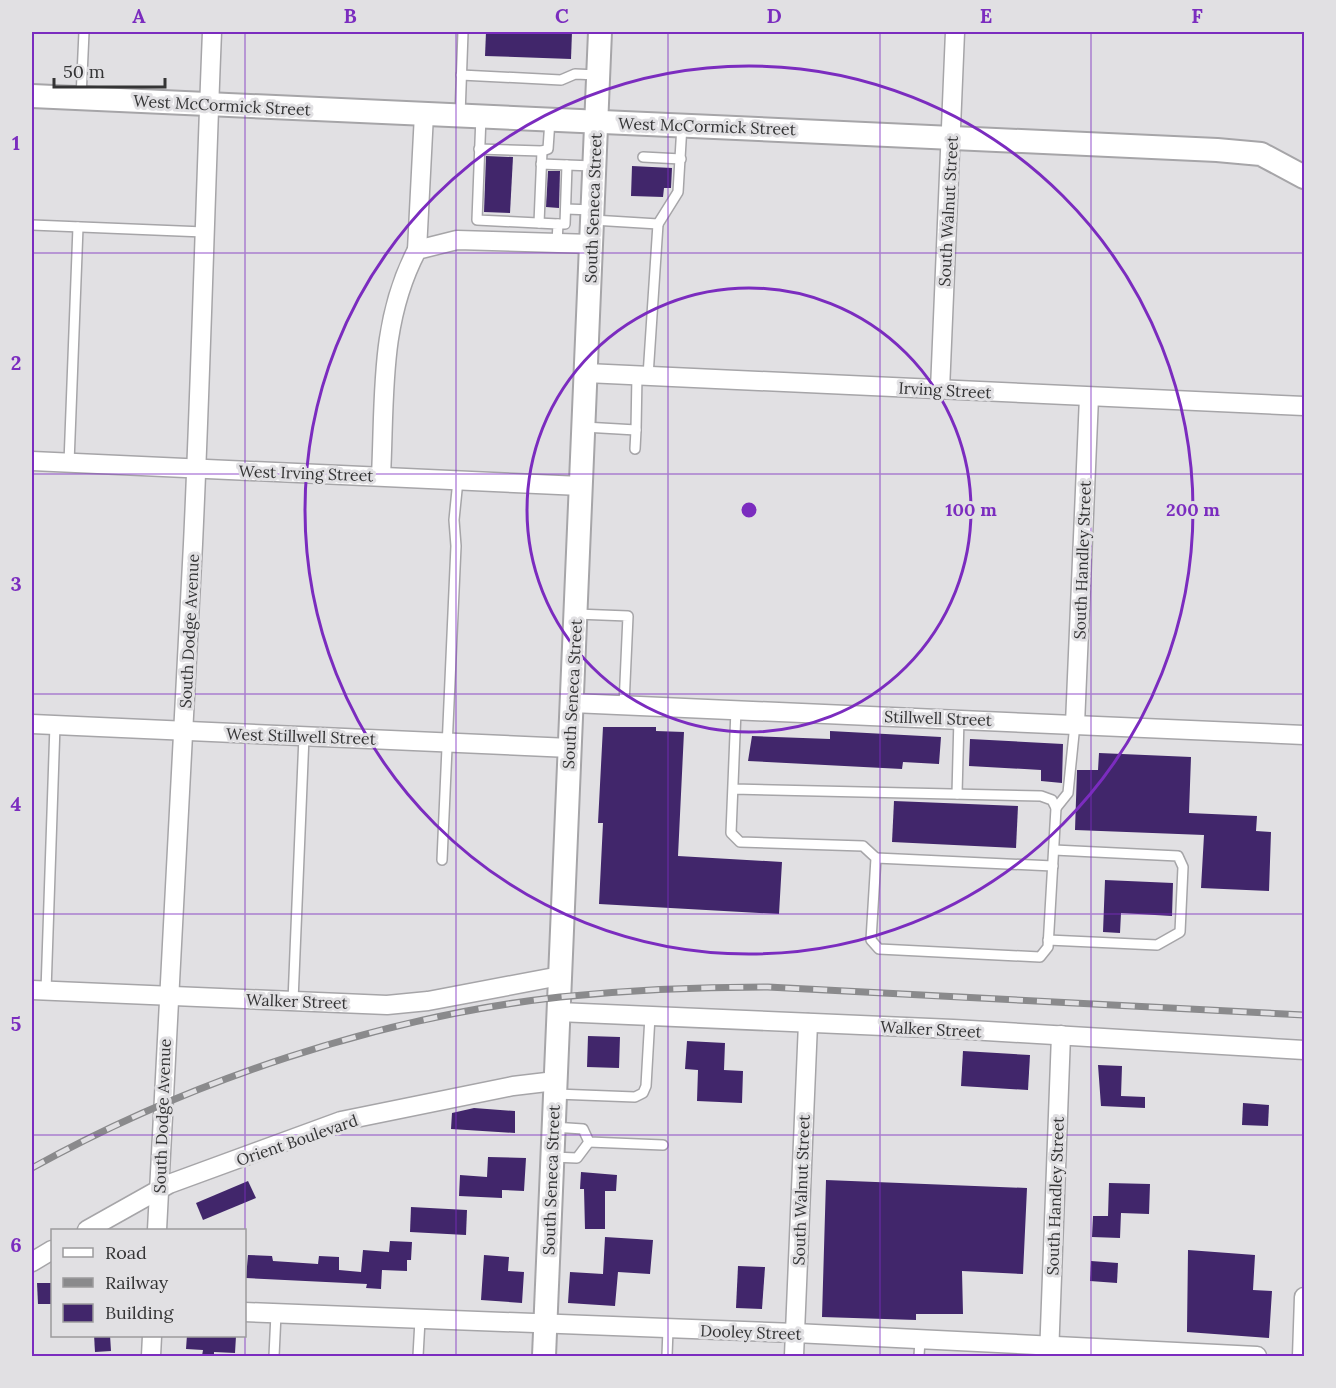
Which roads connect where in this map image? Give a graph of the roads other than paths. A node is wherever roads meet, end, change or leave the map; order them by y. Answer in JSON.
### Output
{"nodes":[{"id":1,"x":84,"y":32,"type":"edge"},
{"id":2,"x":212,"y":32,"type":"edge"},
{"id":3,"x":463,"y":32,"type":"edge"},
{"id":4,"x":600,"y":32,"type":"edge"},
{"id":5,"x":955,"y":32,"type":"edge"},
{"id":6,"x":461,"y":75,"type":"junction"},
{"id":7,"x":598,"y":75,"type":"junction"},
{"id":8,"x":32,"y":96,"type":"edge"},
{"id":9,"x":81,"y":98,"type":"junction"},
{"id":10,"x":209,"y":104,"type":"junction"},
{"id":11,"x":424,"y":114,"type":"junction"},
{"id":12,"x":470,"y":116,"type":"junction"},
{"id":13,"x":550,"y":120,"type":"junction"},
{"id":14,"x":597,"y":121,"type":"junction"},
{"id":15,"x":682,"y":125,"type":"junction"},
{"id":16,"x":951,"y":138,"type":"junction"},
{"id":17,"x":480,"y":149,"type":"junction"},
{"id":18,"x":542,"y":151,"type":"junction"},
{"id":19,"x":643,"y":157,"type":"dead end"},
{"id":20,"x":681,"y":159,"type":"junction"},
{"id":21,"x":542,"y":164,"type":"junction"},
{"id":22,"x":567,"y":165,"type":"junction"},
{"id":23,"x":595,"y":166,"type":"junction"},
{"id":24,"x":1305,"y":177,"type":"edge"},
{"id":25,"x":566,"y":209,"type":"junction"},
{"id":26,"x":593,"y":215,"type":"junction"},
{"id":27,"x":539,"y":223,"type":"junction"},
{"id":28,"x":558,"y":224,"type":"junction"},
{"id":29,"x":658,"y":224,"type":"junction"},
{"id":30,"x":32,"y":225,"type":"edge"},
{"id":31,"x":78,"y":227,"type":"junction"},
{"id":32,"x":204,"y":232,"type":"junction"},
{"id":33,"x":557,"y":242,"type":"junction"},
{"id":34,"x":592,"y":244,"type":"junction"},
{"id":35,"x":417,"y":250,"type":"junction"},
{"id":36,"x":586,"y":373,"type":"junction"},
{"id":37,"x":642,"y":375,"type":"junction"},
{"id":38,"x":940,"y":390,"type":"junction"},
{"id":39,"x":1089,"y":397,"type":"junction"},
{"id":40,"x":1305,"y":406,"type":"edge"},
{"id":41,"x":584,"y":427,"type":"junction"},
{"id":42,"x":636,"y":430,"type":"junction"},
{"id":43,"x":635,"y":449,"type":"dead end"},
{"id":44,"x":32,"y":461,"type":"edge"},
{"id":45,"x":69,"y":463,"type":"junction"},
{"id":46,"x":196,"y":468,"type":"junction"},
{"id":47,"x":381,"y":476,"type":"junction"},
{"id":48,"x":458,"y":480,"type":"junction"},
{"id":49,"x":581,"y":486,"type":"junction"},
{"id":50,"x":576,"y":614,"type":"junction"},
{"id":51,"x":572,"y":703,"type":"junction"},
{"id":52,"x":624,"y":705,"type":"junction"},
{"id":53,"x":736,"y":710,"type":"junction"},
{"id":54,"x":959,"y":718,"type":"junction"},
{"id":55,"x":32,"y":724,"type":"edge"},
{"id":56,"x":1075,"y":724,"type":"junction"},
{"id":57,"x":55,"y":725,"type":"junction"},
{"id":58,"x":184,"y":731,"type":"junction"},
{"id":59,"x":1305,"y":735,"type":"edge"},
{"id":60,"x":304,"y":736,"type":"junction"},
{"id":61,"x":447,"y":742,"type":"junction"},
{"id":62,"x":570,"y":748,"type":"junction"},
{"id":63,"x":733,"y":789,"type":"junction"},
{"id":64,"x":957,"y":794,"type":"junction"},
{"id":65,"x":1056,"y":808,"type":"junction"},
{"id":66,"x":1054,"y":850,"type":"junction"},
{"id":67,"x":876,"y":858,"type":"junction"},
{"id":68,"x":442,"y":860,"type":"dead end"},
{"id":69,"x":1053,"y":866,"type":"junction"},
{"id":70,"x":1048,"y":940,"type":"junction"},
{"id":71,"x":560,"y":976,"type":"junction"},
{"id":72,"x":39,"y":990,"type":"edge"},
{"id":73,"x":167,"y":996,"type":"junction"},
{"id":74,"x":293,"y":1001,"type":"junction"},
{"id":75,"x":558,"y":1012,"type":"junction"},
{"id":76,"x":650,"y":1016,"type":"junction"},
{"id":77,"x":808,"y":1023,"type":"junction"},
{"id":78,"x":1061,"y":1035,"type":"junction"},
{"id":79,"x":1305,"y":1050,"type":"edge"},
{"id":80,"x":555,"y":1087,"type":"junction"},
{"id":81,"x":553,"y":1127,"type":"junction"},
{"id":82,"x":589,"y":1142,"type":"junction"},
{"id":83,"x":663,"y":1145,"type":"dead end"},
{"id":84,"x":552,"y":1157,"type":"junction"},
{"id":85,"x":159,"y":1190,"type":"junction"},
{"id":86,"x":89,"y":1229,"type":"edge"},
{"id":87,"x":157,"y":1229,"type":"edge"},
{"id":88,"x":51,"y":1251,"type":"edge"},
{"id":89,"x":32,"y":1262,"type":"edge"},
{"id":90,"x":1305,"y":1297,"type":"edge"},
{"id":91,"x":246,"y":1312,"type":"edge"},
{"id":92,"x":276,"y":1314,"type":"junction"},
{"id":93,"x":420,"y":1320,"type":"junction"},
{"id":94,"x":546,"y":1325,"type":"junction"},
{"id":95,"x":668,"y":1329,"type":"junction"},
{"id":96,"x":795,"y":1333,"type":"junction"},
{"id":97,"x":152,"y":1337,"type":"edge"},
{"id":98,"x":920,"y":1348,"type":"edge"},
{"id":99,"x":1049,"y":1352,"type":"edge"},
{"id":100,"x":1171,"y":1354,"type":"edge"},
{"id":101,"x":151,"y":1356,"type":"edge"},
{"id":102,"x":274,"y":1356,"type":"edge"},
{"id":103,"x":418,"y":1356,"type":"edge"},
{"id":104,"x":544,"y":1356,"type":"edge"},
{"id":105,"x":667,"y":1356,"type":"edge"},
{"id":106,"x":794,"y":1356,"type":"edge"},
{"id":107,"x":1257,"y":1356,"type":"edge"},
{"id":108,"x":1302,"y":1356,"type":"edge"}],
"edges":[{"from":1,"to":9,"type":"lane"},
{"from":2,"to":10,"type":"street","name":"South Dodge Avenue"},
{"from":3,"to":6,"type":"lane"},
{"from":4,"to":7,"type":"street","name":"South Seneca Street"},
{"from":5,"to":16,"type":"street","name":"South Walnut Street"},
{"from":6,"to":7,"type":"lane"},
{"from":6,"to":12,"type":"lane"},
{"from":7,"to":14,"type":"street","name":"South Seneca Street"},
{"from":8,"to":9,"type":"street","name":"West McCormick Street"},
{"from":9,"to":10,"type":"street","name":"West McCormick Street"},
{"from":10,"to":11,"type":"street","name":"West McCormick Street"},
{"from":10,"to":32,"type":"street","name":"South Dodge Avenue"},
{"from":11,"to":12,"type":"street","name":"West McCormick Street"},
{"from":11,"to":35,"type":"street"},
{"from":12,"to":13,"type":"street","name":"West McCormick Street"},
{"from":12,"to":17,"type":"lane"},
{"from":13,"to":14,"type":"street","name":"West McCormick Street"},
{"from":13,"to":18,"type":"lane"},
{"from":14,"to":15,"type":"street","name":"West McCormick Street"},
{"from":14,"to":23,"type":"street","name":"South Seneca Street"},
{"from":15,"to":16,"type":"street","name":"West McCormick Street"},
{"from":15,"to":20,"type":"lane"},
{"from":16,"to":24,"type":"street","name":"West McCormick Street"},
{"from":16,"to":38,"type":"street","name":"South Walnut Street"},
{"from":17,"to":18,"type":"lane"},
{"from":17,"to":27,"type":"lane"},
{"from":18,"to":21,"type":"lane"},
{"from":19,"to":20,"type":"lane"},
{"from":20,"to":29,"type":"lane"},
{"from":21,"to":22,"type":"lane"},
{"from":21,"to":27,"type":"lane"},
{"from":22,"to":23,"type":"lane"},
{"from":22,"to":25,"type":"lane"},
{"from":23,"to":26,"type":"street","name":"South Seneca Street"},
{"from":25,"to":26,"type":"lane"},
{"from":25,"to":28,"type":"lane"},
{"from":26,"to":29,"type":"lane"},
{"from":26,"to":34,"type":"street","name":"South Seneca Street"},
{"from":27,"to":28,"type":"lane"},
{"from":28,"to":33,"type":"lane"},
{"from":29,"to":37,"type":"lane"},
{"from":30,"to":31,"type":"lane"},
{"from":31,"to":32,"type":"lane"},
{"from":31,"to":45,"type":"lane"},
{"from":32,"to":46,"type":"street","name":"South Dodge Avenue"},
{"from":33,"to":34,"type":"street"},
{"from":33,"to":35,"type":"street"},
{"from":34,"to":36,"type":"street","name":"South Seneca Street"},
{"from":35,"to":47,"type":"street"},
{"from":36,"to":37,"type":"street","name":"Irving Street"},
{"from":36,"to":41,"type":"street","name":"South Seneca Street"},
{"from":37,"to":38,"type":"street","name":"Irving Street"},
{"from":37,"to":42,"type":"lane"},
{"from":38,"to":39,"type":"street","name":"Irving Street"},
{"from":39,"to":40,"type":"street","name":"Irving Street"},
{"from":39,"to":56,"type":"street","name":"South Handley Street"},
{"from":41,"to":42,"type":"lane"},
{"from":41,"to":49,"type":"street","name":"South Seneca Street"},
{"from":42,"to":43,"type":"lane"},
{"from":44,"to":45,"type":"street","name":"West Irving Street"},
{"from":45,"to":46,"type":"street","name":"West Irving Street"},
{"from":46,"to":47,"type":"street","name":"West Irving Street"},
{"from":46,"to":58,"type":"street","name":"South Dodge Avenue"},
{"from":47,"to":48,"type":"street","name":"West Irving Street"},
{"from":48,"to":49,"type":"street","name":"West Irving Street"},
{"from":48,"to":61,"type":"lane"},
{"from":49,"to":50,"type":"street","name":"South Seneca Street"},
{"from":50,"to":51,"type":"street","name":"South Seneca Street"},
{"from":50,"to":52,"type":"lane"},
{"from":51,"to":52,"type":"street","name":"Stillwell Street"},
{"from":51,"to":62,"type":"street","name":"South Seneca Street"},
{"from":52,"to":53,"type":"street","name":"Stillwell Street"},
{"from":53,"to":54,"type":"street","name":"Stillwell Street"},
{"from":53,"to":63,"type":"lane"},
{"from":54,"to":56,"type":"street","name":"Stillwell Street"},
{"from":54,"to":64,"type":"lane"},
{"from":55,"to":57,"type":"street","name":"West Stillwell Street"},
{"from":56,"to":59,"type":"street","name":"Stillwell Street"},
{"from":56,"to":65,"type":"lane"},
{"from":57,"to":58,"type":"street","name":"West Stillwell Street"},
{"from":57,"to":72,"type":"lane"},
{"from":58,"to":60,"type":"street","name":"West Stillwell Street"},
{"from":58,"to":73,"type":"street","name":"South Dodge Avenue"},
{"from":60,"to":61,"type":"street","name":"West Stillwell Street"},
{"from":60,"to":74,"type":"lane"},
{"from":61,"to":62,"type":"street","name":"West Stillwell Street"},
{"from":61,"to":68,"type":"lane"},
{"from":62,"to":71,"type":"street","name":"South Seneca Street"},
{"from":63,"to":64,"type":"lane"},
{"from":63,"to":67,"type":"lane"},
{"from":64,"to":65,"type":"lane"},
{"from":65,"to":66,"type":"lane"},
{"from":66,"to":69,"type":"lane"},
{"from":66,"to":70,"type":"lane"},
{"from":67,"to":69,"type":"lane"},
{"from":67,"to":70,"type":"lane"},
{"from":69,"to":70,"type":"lane"},
{"from":71,"to":74,"type":"street","name":"Walker Street"},
{"from":71,"to":75,"type":"street","name":"South Seneca Street"},
{"from":72,"to":73,"type":"street","name":"Walker Street"},
{"from":73,"to":74,"type":"street","name":"Walker Street"},
{"from":73,"to":85,"type":"street","name":"South Dodge Avenue"},
{"from":75,"to":76,"type":"street","name":"Walker Street"},
{"from":75,"to":80,"type":"street","name":"South Seneca Street"},
{"from":76,"to":77,"type":"street","name":"Walker Street"},
{"from":76,"to":80,"type":"lane"},
{"from":77,"to":78,"type":"street","name":"Walker Street"},
{"from":77,"to":96,"type":"street","name":"South Walnut Street"},
{"from":78,"to":79,"type":"street","name":"Walker Street"},
{"from":78,"to":99,"type":"street","name":"South Handley Street"},
{"from":80,"to":81,"type":"street","name":"South Seneca Street"},
{"from":80,"to":85,"type":"street","name":"Orient Boulevard"},
{"from":81,"to":82,"type":"lane"},
{"from":81,"to":84,"type":"street","name":"South Seneca Street"},
{"from":82,"to":83,"type":"lane"},
{"from":82,"to":84,"type":"lane"},
{"from":84,"to":94,"type":"street","name":"South Seneca Street"},
{"from":85,"to":86,"type":"street","name":"Orient Boulevard"},
{"from":85,"to":87,"type":"street","name":"South Dodge Avenue"},
{"from":88,"to":89,"type":"street"},
{"from":90,"to":108,"type":"street"},
{"from":91,"to":92,"type":"street","name":"Dooley Street"},
{"from":92,"to":93,"type":"street","name":"Dooley Street"},
{"from":92,"to":102,"type":"lane"},
{"from":93,"to":94,"type":"street","name":"Dooley Street"},
{"from":93,"to":103,"type":"lane"},
{"from":94,"to":95,"type":"street","name":"Dooley Street"},
{"from":94,"to":104,"type":"street","name":"South Seneca Street"},
{"from":95,"to":96,"type":"street","name":"Dooley Street"},
{"from":95,"to":105,"type":"lane"},
{"from":96,"to":98,"type":"street","name":"Dooley Street"},
{"from":96,"to":106,"type":"street","name":"South Walnut Street"},
{"from":97,"to":101,"type":"street"},
{"from":98,"to":99,"type":"street","name":"Dooley Street"},
{"from":99,"to":100,"type":"street","name":"Dooley Street"},
{"from":100,"to":107,"type":"street","name":"Dooley Street"}]}
